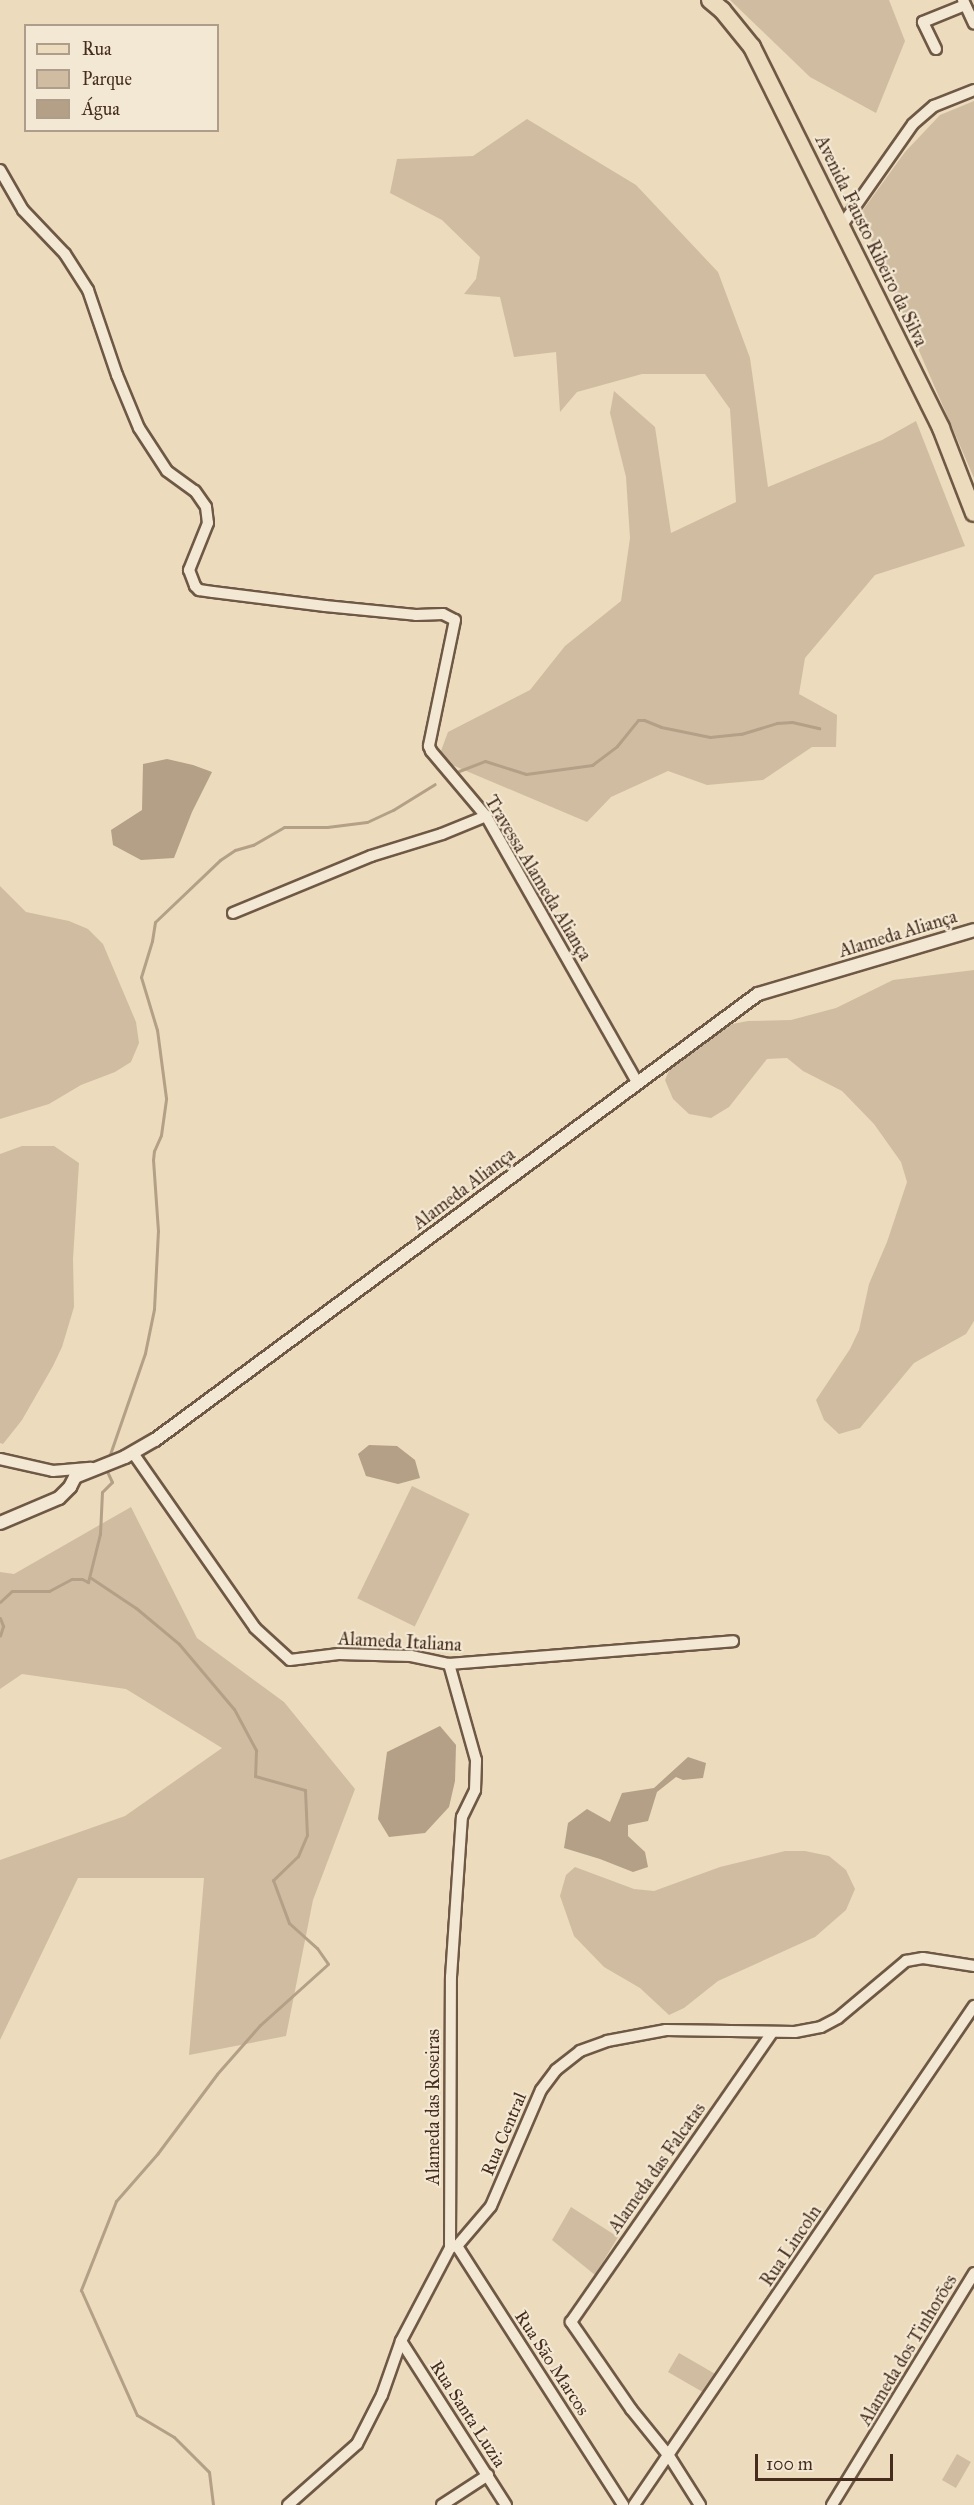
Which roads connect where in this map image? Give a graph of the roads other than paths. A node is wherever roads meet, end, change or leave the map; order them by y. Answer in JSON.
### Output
{"nodes":[{"id":1,"x":710,"y":0,"type":"edge"},
{"id":2,"x":964,"y":2,"type":"edge"},
{"id":3,"x":974,"y":24,"type":"edge"},
{"id":4,"x":936,"y":49,"type":"dead end"},
{"id":5,"x":974,"y":90,"type":"edge"},
{"id":6,"x":0,"y":170,"type":"edge"},
{"id":7,"x":842,"y":225,"type":"junction"},
{"id":8,"x":974,"y":513,"type":"edge"},
{"id":9,"x":486,"y":816,"type":"junction"},
{"id":10,"x":233,"y":913,"type":"dead end"},
{"id":11,"x":974,"y":930,"type":"edge"},
{"id":12,"x":637,"y":1082,"type":"junction"},
{"id":13,"x":129,"y":1455,"type":"junction"},
{"id":14,"x":0,"y":1459,"type":"edge"},
{"id":15,"x":101,"y":1467,"type":"junction"},
{"id":16,"x":0,"y":1523,"type":"edge"},
{"id":17,"x":732,"y":1641,"type":"dead end"},
{"id":18,"x":449,"y":1664,"type":"junction"},
{"id":19,"x":974,"y":1966,"type":"edge"},
{"id":20,"x":974,"y":2006,"type":"edge"},
{"id":21,"x":771,"y":2034,"type":"junction"},
{"id":22,"x":454,"y":2247,"type":"junction"},
{"id":23,"x":974,"y":2273,"type":"edge"},
{"id":24,"x":401,"y":2342,"type":"junction"},
{"id":25,"x":669,"y":2456,"type":"junction"},
{"id":26,"x":488,"y":2475,"type":"junction"},
{"id":27,"x":288,"y":2505,"type":"edge"},
{"id":28,"x":442,"y":2505,"type":"edge"},
{"id":29,"x":506,"y":2505,"type":"edge"},
{"id":30,"x":623,"y":2505,"type":"edge"},
{"id":31,"x":634,"y":2505,"type":"edge"},
{"id":32,"x":700,"y":2505,"type":"edge"},
{"id":33,"x":832,"y":2505,"type":"edge"}],
"edges":[{"from":1,"to":7,"type":"main road","name":"Avenida Fausto Ribeiro da Silva"},
{"from":2,"to":3,"type":"street"},
{"from":2,"to":4,"type":"street"},
{"from":5,"to":7,"type":"street"},
{"from":6,"to":9,"type":"street","name":"Travessa Alameda Aliança"},
{"from":7,"to":8,"type":"main road","name":"Avenida Fausto Ribeiro da Silva"},
{"from":9,"to":10,"type":"street"},
{"from":9,"to":12,"type":"street","name":"Travessa Alameda Aliança"},
{"from":11,"to":12,"type":"street","name":"Alameda Aliança"},
{"from":12,"to":13,"type":"street","name":"Alameda Aliança"},
{"from":13,"to":15,"type":"street","name":"Alameda Aliança"},
{"from":13,"to":18,"type":"street","name":"Alameda Italiana"},
{"from":14,"to":15,"type":"street"},
{"from":15,"to":16,"type":"street","name":"Alameda Aliança"},
{"from":17,"to":18,"type":"street","name":"Alameda Italiana"},
{"from":18,"to":22,"type":"street","name":"Alameda das Roseiras"},
{"from":19,"to":21,"type":"street","name":"Rua Central"},
{"from":20,"to":25,"type":"street","name":"Rua Lincoln"},
{"from":21,"to":22,"type":"street","name":"Rua Central"},
{"from":21,"to":25,"type":"street","name":"Alameda das Falcatas"},
{"from":22,"to":24,"type":"street","name":"Alameda das Roseiras"},
{"from":22,"to":30,"type":"street","name":"Rua São Marcos"},
{"from":23,"to":33,"type":"street","name":"Alameda dos Tinhorões"},
{"from":24,"to":26,"type":"street","name":"Rua Santa Luzia"},
{"from":24,"to":27,"type":"street","name":"Alameda das Roseiras"},
{"from":25,"to":31,"type":"street","name":"Rua Lincoln"},
{"from":25,"to":32,"type":"street"},
{"from":26,"to":28,"type":"street"},
{"from":26,"to":29,"type":"street","name":"Rua Santa Luzia"}]}
